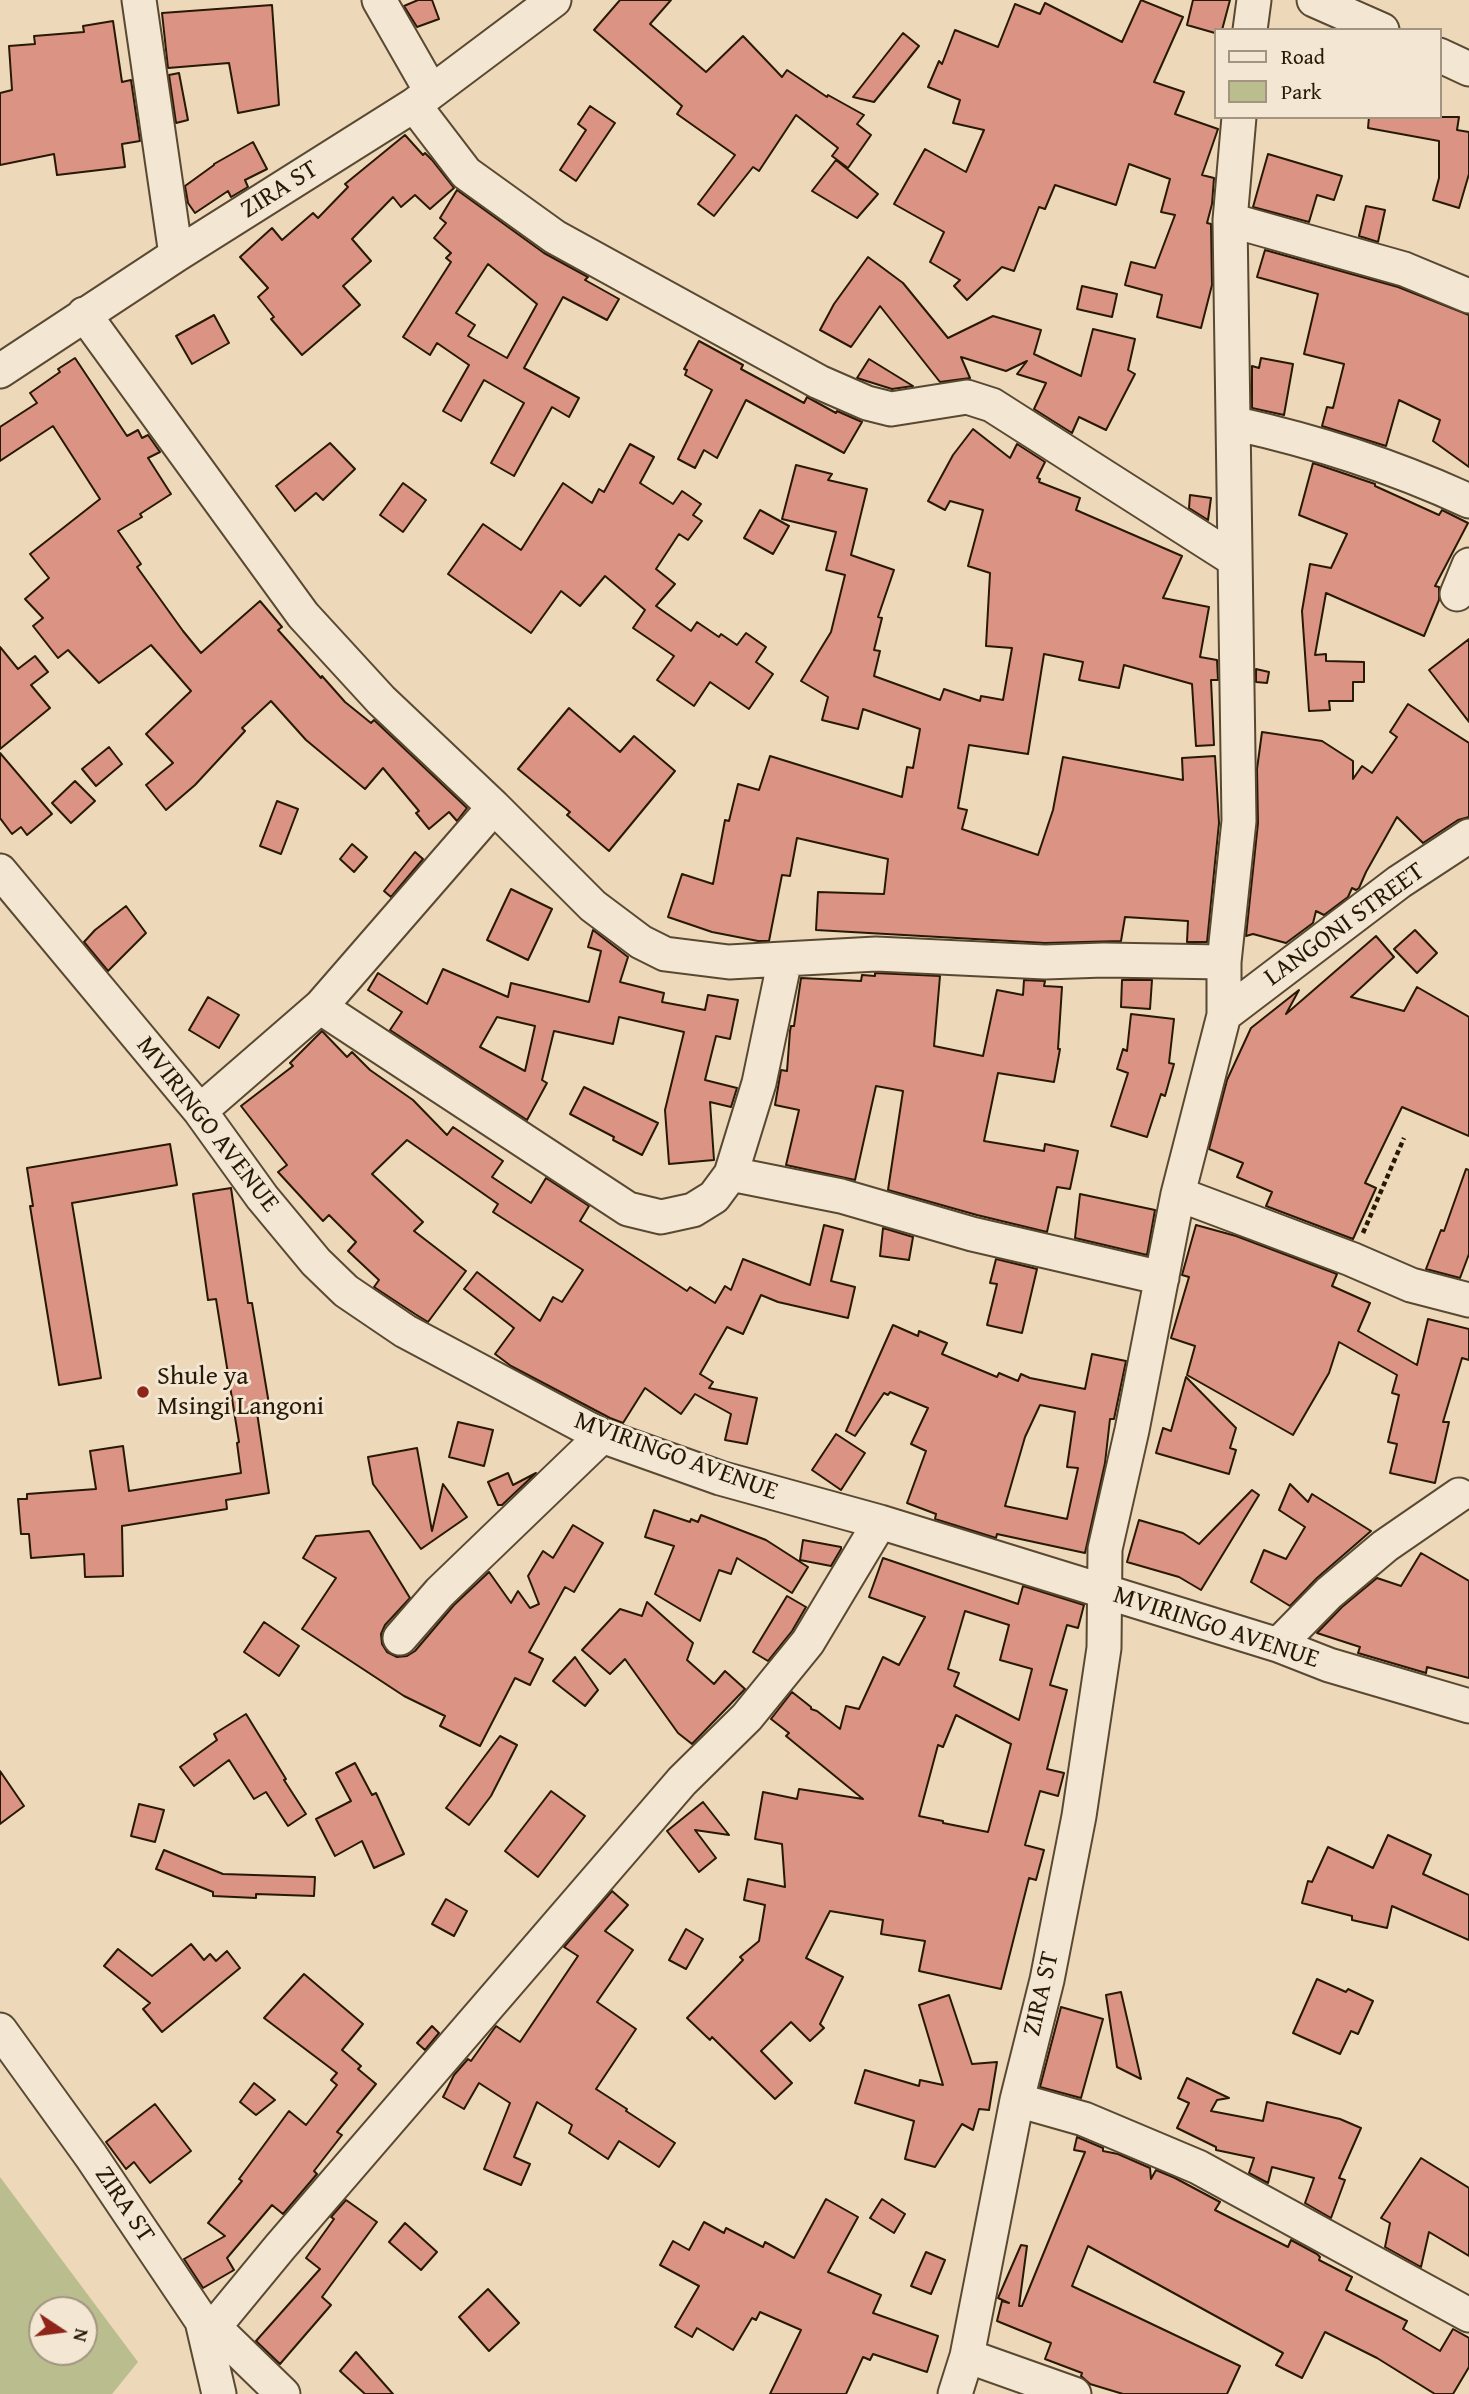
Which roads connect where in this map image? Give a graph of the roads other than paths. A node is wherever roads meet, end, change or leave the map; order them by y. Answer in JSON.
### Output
{"nodes":[{"id":1,"x":139,"y":0,"type":"edge"},
{"id":2,"x":379,"y":0,"type":"edge"},
{"id":3,"x":554,"y":0,"type":"edge"},
{"id":4,"x":1254,"y":0,"type":"edge"},
{"id":5,"x":1314,"y":0,"type":"edge"},
{"id":6,"x":1250,"y":28,"type":"edge"},
{"id":7,"x":1377,"y":28,"type":"edge"},
{"id":8,"x":1441,"y":56,"type":"edge"},
{"id":9,"x":1469,"y":69,"type":"edge"},
{"id":10,"x":422,"y":98,"type":"junction"},
{"id":11,"x":1239,"y":119,"type":"edge"},
{"id":12,"x":1230,"y":220,"type":"junction"},
{"id":13,"x":176,"y":255,"type":"junction"},
{"id":14,"x":1469,"y":296,"type":"edge"},
{"id":15,"x":84,"y":314,"type":"junction"},
{"id":16,"x":0,"y":371,"type":"edge"},
{"id":17,"x":1233,"y":423,"type":"junction"},
{"id":18,"x":1469,"y":501,"type":"edge"},
{"id":19,"x":1235,"y":560,"type":"junction"},
{"id":20,"x":494,"y":807,"type":"junction"},
{"id":21,"x":1469,"y":836,"type":"edge"},
{"id":22,"x":0,"y":871,"type":"edge"},
{"id":23,"x":785,"y":959,"type":"junction"},
{"id":24,"x":1224,"y":962,"type":"junction"},
{"id":25,"x":320,"y":1007,"type":"junction"},
{"id":26,"x":1224,"y":1015,"type":"junction"},
{"id":27,"x":200,"y":1111,"type":"junction"},
{"id":28,"x":732,"y":1174,"type":"junction"},
{"id":29,"x":1178,"y":1194,"type":"junction"},
{"id":30,"x":1162,"y":1278,"type":"junction"},
{"id":31,"x":1469,"y":1300,"type":"edge"},
{"id":32,"x":602,"y":1436,"type":"junction"},
{"id":33,"x":1459,"y":1495,"type":"dead end"},
{"id":34,"x":880,"y":1522,"type":"junction"},
{"id":35,"x":1103,"y":1591,"type":"junction"},
{"id":36,"x":400,"y":1638,"type":"dead end"},
{"id":37,"x":1278,"y":1645,"type":"junction"},
{"id":38,"x":1469,"y":1706,"type":"edge"},
{"id":39,"x":0,"y":2030,"type":"edge"},
{"id":40,"x":1017,"y":2101,"type":"junction"},
{"id":41,"x":1469,"y":2315,"type":"edge"},
{"id":42,"x":208,"y":2324,"type":"junction"},
{"id":43,"x":967,"y":2356,"type":"junction"},
{"id":44,"x":219,"y":2394,"type":"edge"},
{"id":45,"x":283,"y":2394,"type":"edge"},
{"id":46,"x":955,"y":2394,"type":"edge"},
{"id":47,"x":1074,"y":2394,"type":"edge"}],
"edges":[{"from":1,"to":13,"type":"street"},
{"from":2,"to":10,"type":"street"},
{"from":3,"to":10,"type":"street","name":"ZIRA ST"},
{"from":4,"to":6,"type":"street"},
{"from":5,"to":7,"type":"street"},
{"from":8,"to":9,"type":"street"},
{"from":10,"to":13,"type":"street","name":"ZIRA ST"},
{"from":10,"to":19,"type":"street"},
{"from":11,"to":12,"type":"street","name":"ZIRA ST"},
{"from":12,"to":14,"type":"street"},
{"from":12,"to":17,"type":"street","name":"ZIRA ST"},
{"from":13,"to":15,"type":"street","name":"ZIRA ST"},
{"from":15,"to":16,"type":"street","name":"ZIRA ST"},
{"from":15,"to":20,"type":"street"},
{"from":17,"to":18,"type":"street"},
{"from":17,"to":19,"type":"street","name":"ZIRA ST"},
{"from":19,"to":24,"type":"street","name":"ZIRA ST"},
{"from":20,"to":23,"type":"street"},
{"from":20,"to":25,"type":"street"},
{"from":21,"to":26,"type":"street","name":"LANGONI STREET"},
{"from":22,"to":27,"type":"street","name":"MVIRINGO AVENUE"},
{"from":23,"to":24,"type":"street"},
{"from":23,"to":28,"type":"street"},
{"from":24,"to":26,"type":"street","name":"ZIRA ST"},
{"from":25,"to":27,"type":"street"},
{"from":25,"to":28,"type":"street"},
{"from":26,"to":29,"type":"street","name":"ZIRA ST"},
{"from":27,"to":32,"type":"street","name":"MVIRINGO AVENUE"},
{"from":28,"to":30,"type":"street"},
{"from":29,"to":30,"type":"street","name":"ZIRA ST"},
{"from":29,"to":31,"type":"street"},
{"from":30,"to":35,"type":"street","name":"ZIRA ST"},
{"from":32,"to":34,"type":"street","name":"MVIRINGO AVENUE"},
{"from":32,"to":36,"type":"street"},
{"from":33,"to":37,"type":"street"},
{"from":34,"to":35,"type":"street","name":"MVIRINGO AVENUE"},
{"from":34,"to":42,"type":"street"},
{"from":35,"to":37,"type":"street","name":"MVIRINGO AVENUE"},
{"from":35,"to":40,"type":"street","name":"ZIRA ST"},
{"from":37,"to":38,"type":"street","name":"MVIRINGO AVENUE"},
{"from":39,"to":42,"type":"street","name":"ZIRA ST"},
{"from":40,"to":41,"type":"street"},
{"from":40,"to":43,"type":"street","name":"ZIRA ST"},
{"from":42,"to":44,"type":"street","name":"ZIRA ST"},
{"from":42,"to":45,"type":"street"},
{"from":43,"to":46,"type":"street","name":"ZIRA ST"},
{"from":43,"to":47,"type":"street"}]}
